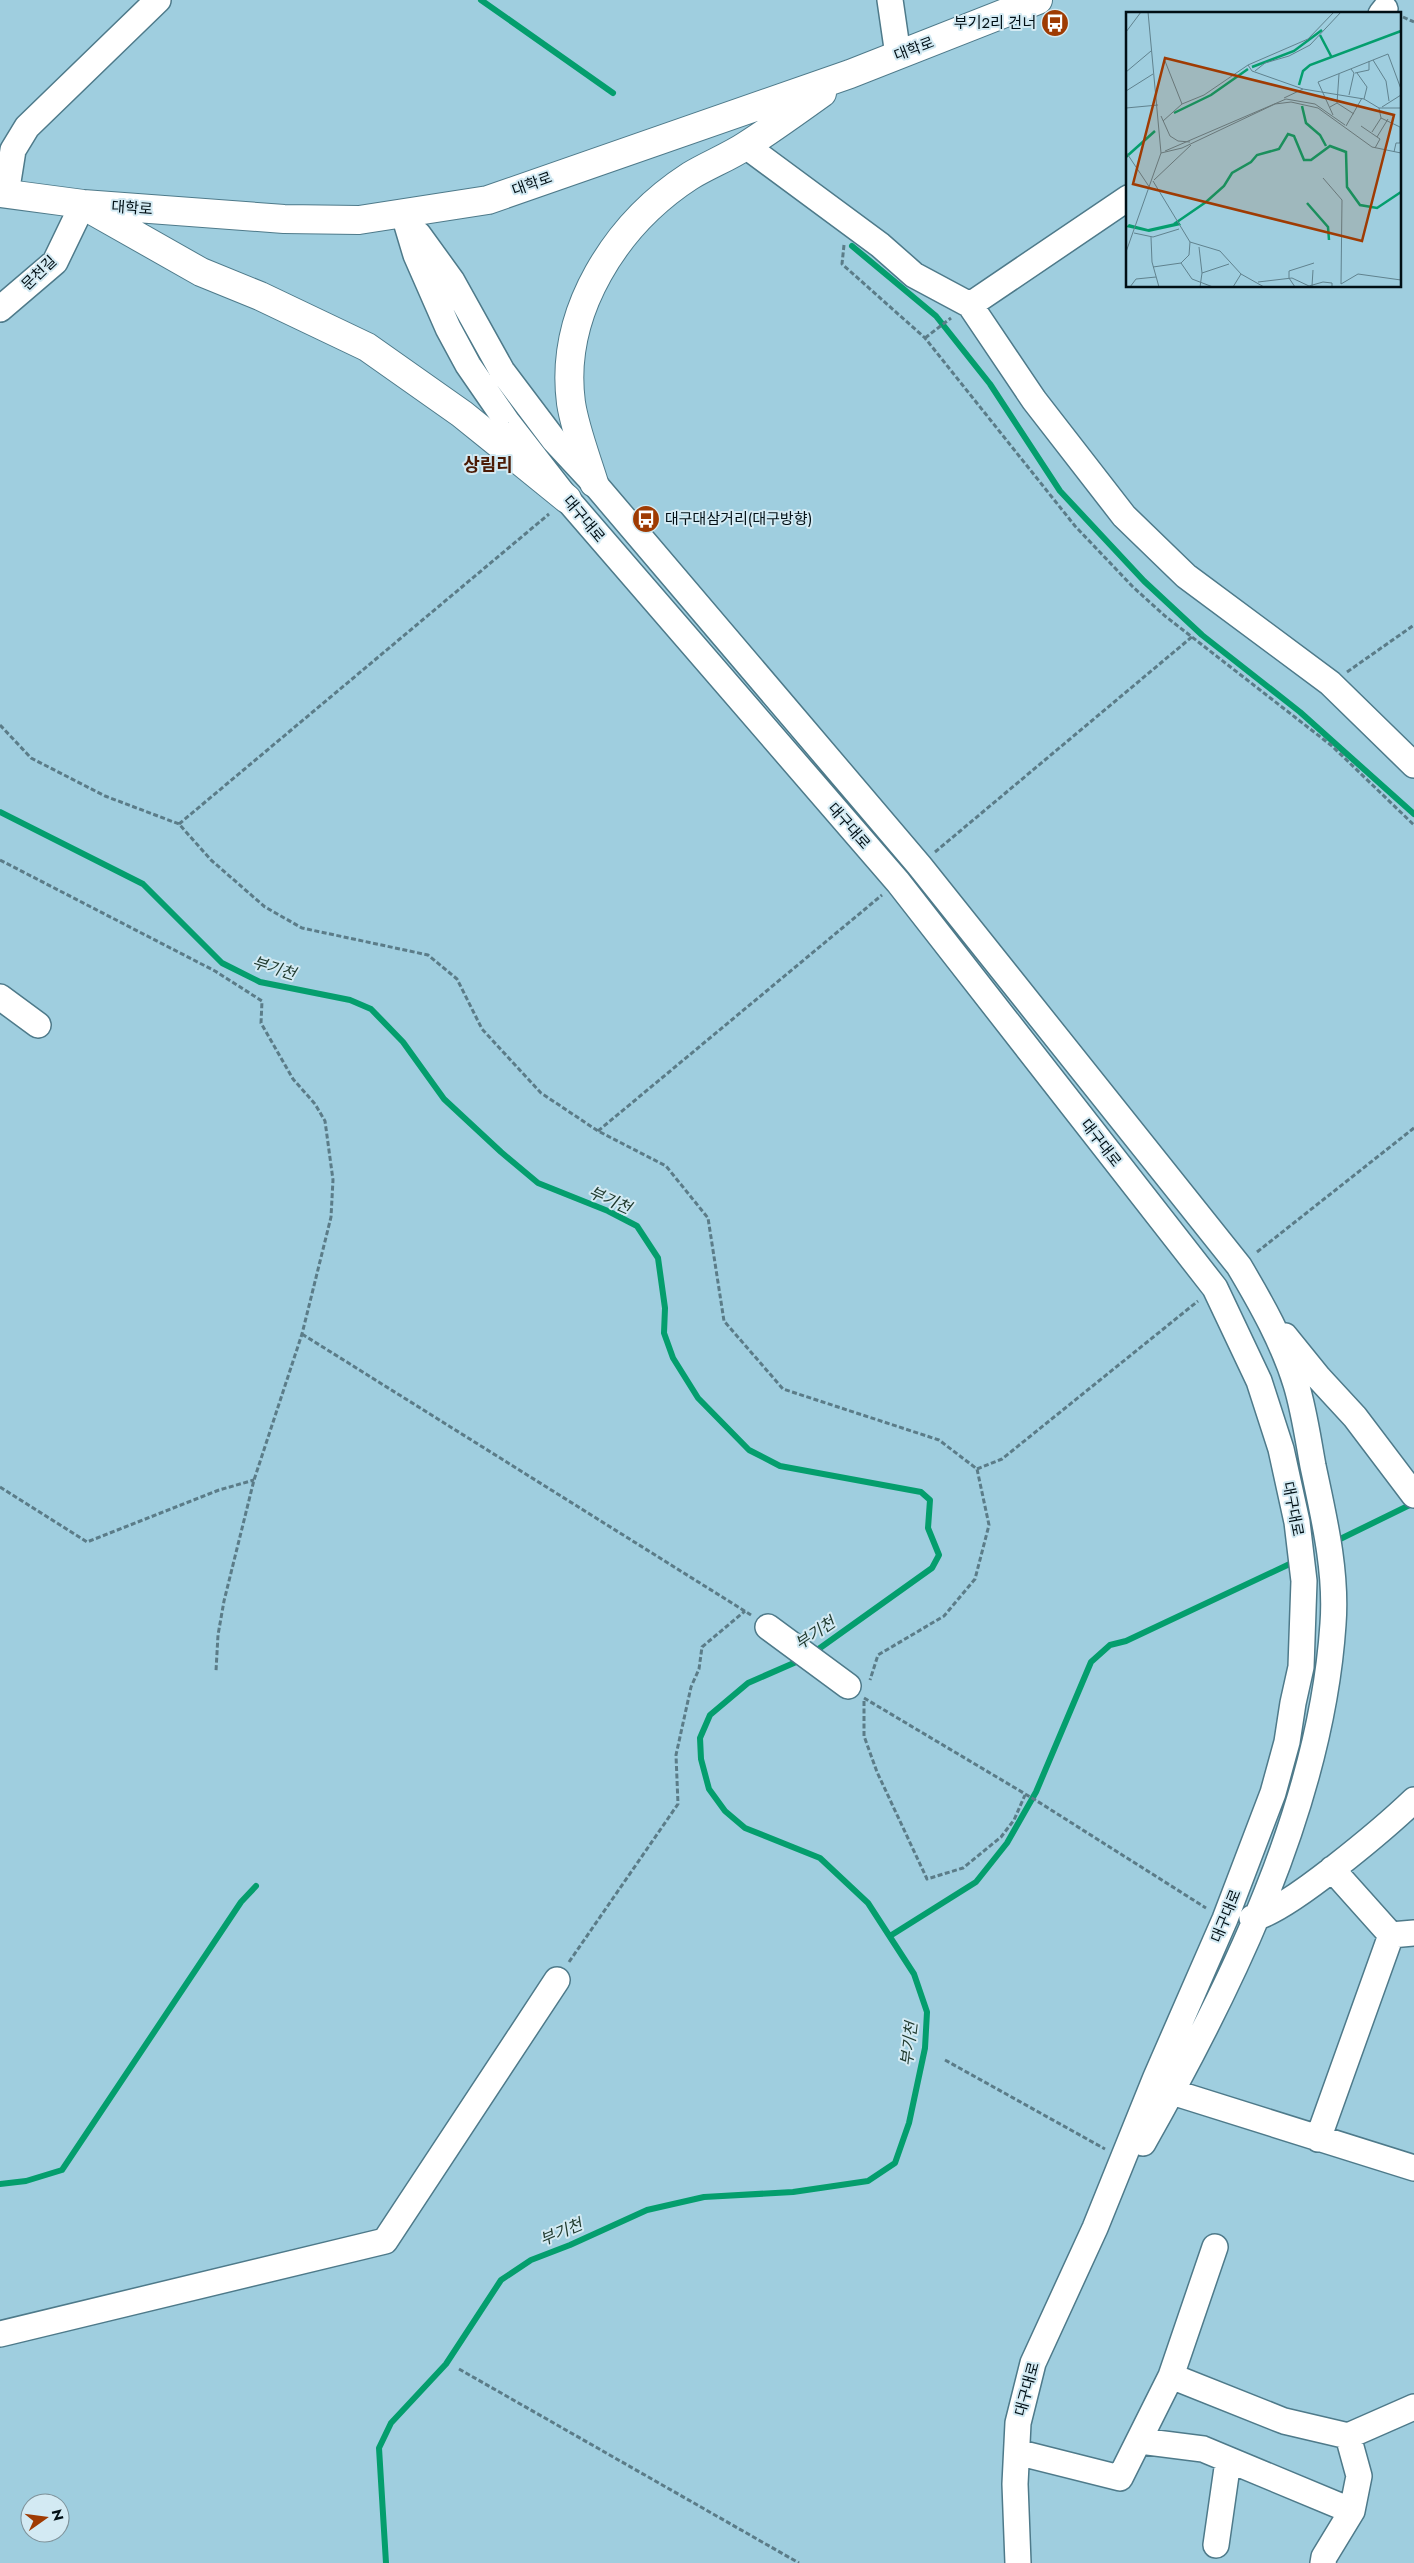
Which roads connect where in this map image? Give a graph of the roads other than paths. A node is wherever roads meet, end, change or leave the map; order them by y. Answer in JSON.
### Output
{"nodes":[{"id":1,"x":158,"y":0,"type":"edge"},
{"id":2,"x":890,"y":0,"type":"edge"},
{"id":3,"x":1038,"y":0,"type":"edge"},
{"id":4,"x":898,"y":55,"type":"junction"},
{"id":5,"x":850,"y":74,"type":"junction"},
{"id":6,"x":746,"y":146,"type":"junction"},
{"id":7,"x":3,"y":194,"type":"edge"},
{"id":8,"x":1126,"y":199,"type":"edge"},
{"id":9,"x":83,"y":204,"type":"junction"},
{"id":10,"x":404,"y":214,"type":"junction"},
{"id":11,"x":970,"y":305,"type":"junction"},
{"id":12,"x":0,"y":309,"type":"edge"},
{"id":13,"x":594,"y":483,"type":"junction"},
{"id":14,"x":567,"y":499,"type":"junction"},
{"id":15,"x":1414,"y":765,"type":"edge"},
{"id":16,"x":0,"y":997,"type":"edge"},
{"id":17,"x":38,"y":1025,"type":"dead end"},
{"id":18,"x":1266,"y":1313,"type":"junction"},
{"id":19,"x":1414,"y":1495,"type":"edge"},
{"id":20,"x":768,"y":1627,"type":"road end"},
{"id":21,"x":862,"y":1689,"type":"road end"},
{"id":22,"x":1414,"y":1800,"type":"edge"},
{"id":23,"x":1332,"y":1869,"type":"junction"},
{"id":24,"x":1258,"y":1918,"type":"junction"},
{"id":25,"x":1225,"y":1919,"type":"junction"},
{"id":26,"x":1403,"y":1934,"type":"edge"},
{"id":27,"x":563,"y":1971,"type":"road end"},
{"id":28,"x":1172,"y":2092,"type":"junction"},
{"id":29,"x":1318,"y":2139,"type":"junction"},
{"id":30,"x":1414,"y":2168,"type":"edge"},
{"id":31,"x":1095,"y":2228,"type":"junction"},
{"id":32,"x":1215,"y":2248,"type":"dead end"},
{"id":33,"x":0,"y":2334,"type":"edge"},
{"id":34,"x":1170,"y":2376,"type":"junction"},
{"id":35,"x":1414,"y":2407,"type":"edge"},
{"id":36,"x":1348,"y":2436,"type":"junction"},
{"id":37,"x":1140,"y":2441,"type":"junction"},
{"id":38,"x":1017,"y":2452,"type":"junction"},
{"id":39,"x":1228,"y":2461,"type":"junction"},
{"id":40,"x":1352,"y":2511,"type":"junction"},
{"id":41,"x":1216,"y":2545,"type":"dead end"},
{"id":42,"x":1018,"y":2563,"type":"edge"},
{"id":43,"x":1323,"y":2563,"type":"edge"}],
"edges":[{"from":1,"to":7,"type":"street"},
{"from":2,"to":4,"type":"street"},
{"from":3,"to":4,"type":"main road","name":"대학로"},
{"from":4,"to":5,"type":"main road","name":"대학로"},
{"from":5,"to":6,"type":"main road"},
{"from":5,"to":10,"type":"main road","name":"대학로"},
{"from":6,"to":11,"type":"street"},
{"from":6,"to":13,"type":"main road"},
{"from":7,"to":9,"type":"main road","name":"대학로"},
{"from":8,"to":11,"type":"street"},
{"from":9,"to":10,"type":"main road","name":"대학로"},
{"from":9,"to":12,"type":"street","name":"문천길"},
{"from":9,"to":14,"type":"main road"},
{"from":10,"to":13,"type":"street","name":"대구대로"},
{"from":10,"to":14,"type":"street","name":"대구대로"},
{"from":11,"to":15,"type":"street"},
{"from":13,"to":18,"type":"street","name":"대구대로"},
{"from":14,"to":25,"type":"street","name":"대구대로"},
{"from":16,"to":17,"type":"street"},
{"from":18,"to":19,"type":"street"},
{"from":18,"to":24,"type":"street","name":"대구대로"},
{"from":20,"to":21,"type":"street"},
{"from":22,"to":23,"type":"street"},
{"from":23,"to":24,"type":"street"},
{"from":23,"to":26,"type":"street"},
{"from":24,"to":25,"type":"street"},
{"from":24,"to":28,"type":"street","name":"대구대로"},
{"from":25,"to":31,"type":"street","name":"대구대로"},
{"from":26,"to":29,"type":"street"},
{"from":27,"to":33,"type":"street"},
{"from":28,"to":29,"type":"street"},
{"from":28,"to":31,"type":"street","name":"대구대로"},
{"from":29,"to":30,"type":"street"},
{"from":31,"to":38,"type":"street","name":"대구대로"},
{"from":32,"to":34,"type":"street"},
{"from":34,"to":36,"type":"street"},
{"from":34,"to":37,"type":"street"},
{"from":35,"to":36,"type":"street"},
{"from":36,"to":40,"type":"street"},
{"from":37,"to":38,"type":"street"},
{"from":37,"to":39,"type":"street"},
{"from":38,"to":42,"type":"street","name":"대구대로"},
{"from":39,"to":40,"type":"street"},
{"from":39,"to":41,"type":"street"},
{"from":40,"to":43,"type":"street"}]}
